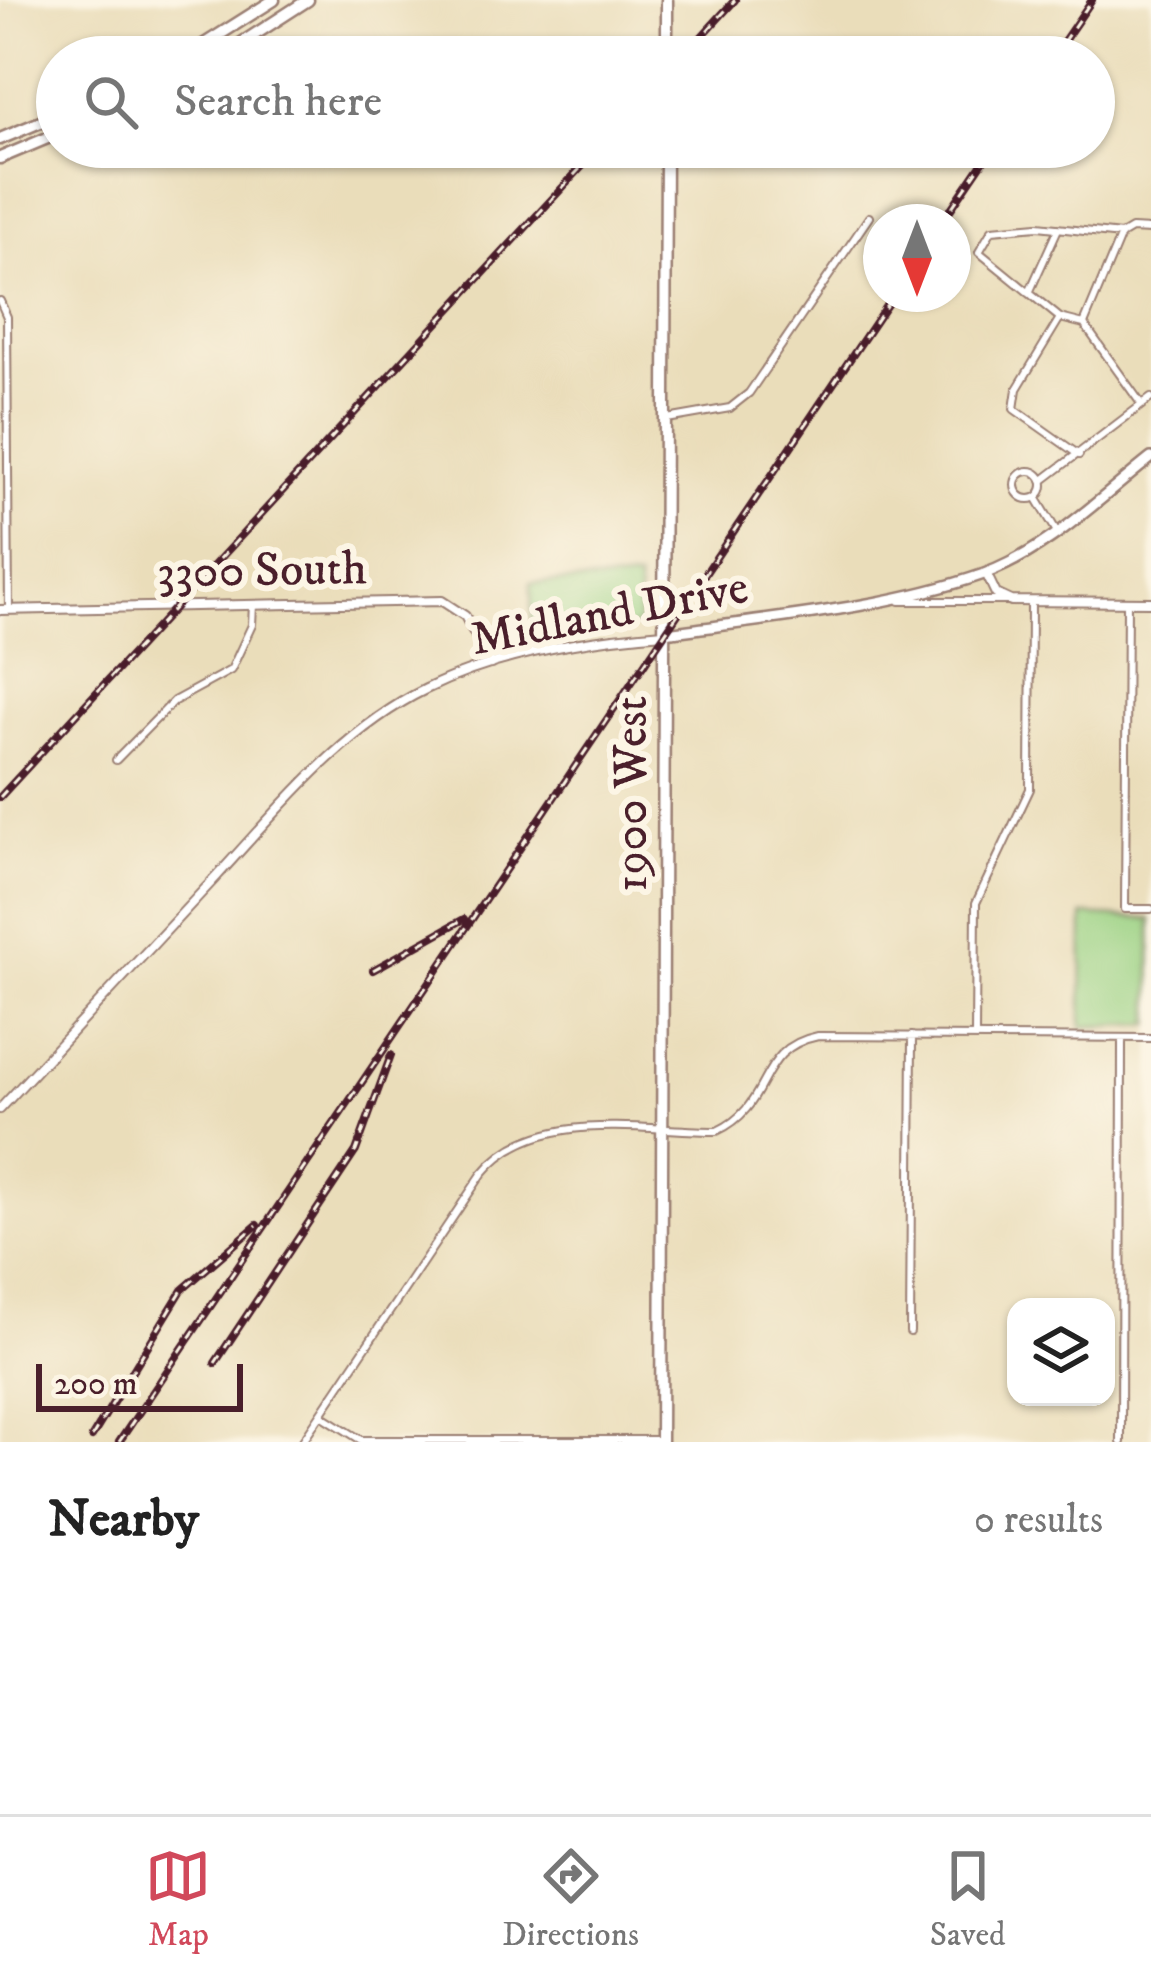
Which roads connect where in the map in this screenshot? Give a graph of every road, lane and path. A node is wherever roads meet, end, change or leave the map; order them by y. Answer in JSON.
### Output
{"nodes":[{"id":1,"x":274,"y":0,"type":"edge"},
{"id":2,"x":308,"y":0,"type":"edge"},
{"id":3,"x":667,"y":0,"type":"edge"},
{"id":4,"x":217,"y":36,"type":"edge"},
{"id":5,"x":252,"y":36,"type":"edge"},
{"id":6,"x":667,"y":36,"type":"edge"},
{"id":7,"x":36,"y":124,"type":"edge"},
{"id":8,"x":0,"y":139,"type":"edge"},
{"id":9,"x":36,"y":143,"type":"edge"},
{"id":10,"x":0,"y":158,"type":"edge"},
{"id":11,"x":666,"y":168,"type":"edge"},
{"id":12,"x":863,"y":226,"type":"edge"},
{"id":13,"x":1151,"y":230,"type":"edge"},
{"id":14,"x":1057,"y":231,"type":"junction"},
{"id":15,"x":1120,"y":235,"type":"junction"},
{"id":16,"x":1029,"y":293,"type":"junction"},
{"id":17,"x":0,"y":302,"type":"edge"},
{"id":18,"x":1060,"y":318,"type":"junction"},
{"id":19,"x":1084,"y":325,"type":"junction"},
{"id":20,"x":1151,"y":398,"type":"edge"},
{"id":21,"x":4,"y":403,"type":"edge"},
{"id":22,"x":1142,"y":405,"type":"junction"},
{"id":23,"x":663,"y":420,"type":"junction"},
{"id":24,"x":1079,"y":455,"type":"junction"},
{"id":25,"x":1151,"y":458,"type":"edge"},
{"id":26,"x":1042,"y":482,"type":"junction"},
{"id":27,"x":1036,"y":497,"type":"junction"},
{"id":28,"x":1057,"y":532,"type":"junction"},
{"id":29,"x":986,"y":573,"type":"junction"},
{"id":30,"x":879,"y":601,"type":"junction"},
{"id":31,"x":1011,"y":601,"type":"junction"},
{"id":32,"x":1031,"y":601,"type":"junction"},
{"id":33,"x":1127,"y":602,"type":"junction"},
{"id":34,"x":1151,"y":602,"type":"edge"},
{"id":35,"x":253,"y":604,"type":"junction"},
{"id":36,"x":4,"y":610,"type":"edge"},
{"id":37,"x":666,"y":633,"type":"junction"},
{"id":38,"x":491,"y":664,"type":"junction"},
{"id":39,"x":116,"y":760,"type":"dead end"},
{"id":40,"x":1151,"y":909,"type":"edge"},
{"id":41,"x":912,"y":1036,"type":"junction"},
{"id":42,"x":975,"y":1036,"type":"junction"},
{"id":43,"x":1122,"y":1038,"type":"junction"},
{"id":44,"x":1151,"y":1038,"type":"edge"},
{"id":45,"x":0,"y":1109,"type":"edge"},
{"id":46,"x":662,"y":1131,"type":"junction"},
{"id":47,"x":910,"y":1333,"type":"dead end"},
{"id":48,"x":323,"y":1416,"type":"junction"},
{"id":49,"x":661,"y":1441,"type":"edge"},
{"id":50,"x":302,"y":1442,"type":"edge"},
{"id":51,"x":1121,"y":1442,"type":"edge"}],
"edges":[{"from":1,"to":4,"type":"main road"},
{"from":2,"to":5,"type":"main road"},
{"from":3,"to":6,"type":"main road"},
{"from":7,"to":8,"type":"main road"},
{"from":9,"to":10,"type":"main road"},
{"from":11,"to":23,"type":"main road","name":"1900 West"},
{"from":12,"to":23,"type":"street"},
{"from":13,"to":15,"type":"street"},
{"from":14,"to":15,"type":"street"},
{"from":14,"to":16,"type":"street"},
{"from":14,"to":16,"type":"street"},
{"from":15,"to":19,"type":"street"},
{"from":16,"to":18,"type":"street"},
{"from":17,"to":21,"type":"street"},
{"from":18,"to":19,"type":"street"},
{"from":18,"to":24,"type":"street"},
{"from":19,"to":22,"type":"street"},
{"from":20,"to":22,"type":"street"},
{"from":21,"to":36,"type":"street"},
{"from":22,"to":24,"type":"street"},
{"from":23,"to":37,"type":"main road","name":"1900 West"},
{"from":24,"to":26,"type":"street"},
{"from":25,"to":28,"type":"main road","name":"Midland Drive"},
{"from":26,"to":27,"type":"street"},
{"from":26,"to":27,"type":"street"},
{"from":27,"to":28,"type":"street"},
{"from":28,"to":29,"type":"main road","name":"Midland Drive"},
{"from":29,"to":30,"type":"main road","name":"Midland Drive"},
{"from":29,"to":31,"type":"street"},
{"from":30,"to":31,"type":"street"},
{"from":30,"to":37,"type":"main road","name":"Midland Drive"},
{"from":31,"to":32,"type":"street"},
{"from":32,"to":33,"type":"street"},
{"from":32,"to":42,"type":"street"},
{"from":33,"to":34,"type":"street"},
{"from":33,"to":40,"type":"street"},
{"from":35,"to":36,"type":"street","name":"3300 South"},
{"from":35,"to":38,"type":"street","name":"3300 South"},
{"from":35,"to":39,"type":"street"},
{"from":37,"to":38,"type":"street","name":"Midland Drive"},
{"from":37,"to":46,"type":"main road","name":"1900 West"},
{"from":38,"to":45,"type":"street","name":"Midland Drive"},
{"from":41,"to":42,"type":"street"},
{"from":41,"to":46,"type":"street"},
{"from":41,"to":47,"type":"street"},
{"from":42,"to":43,"type":"street"},
{"from":43,"to":44,"type":"street"},
{"from":43,"to":51,"type":"street"},
{"from":46,"to":48,"type":"street"},
{"from":46,"to":49,"type":"main road","name":"1900 West"},
{"from":48,"to":49,"type":"street"},
{"from":48,"to":50,"type":"street"}]}
